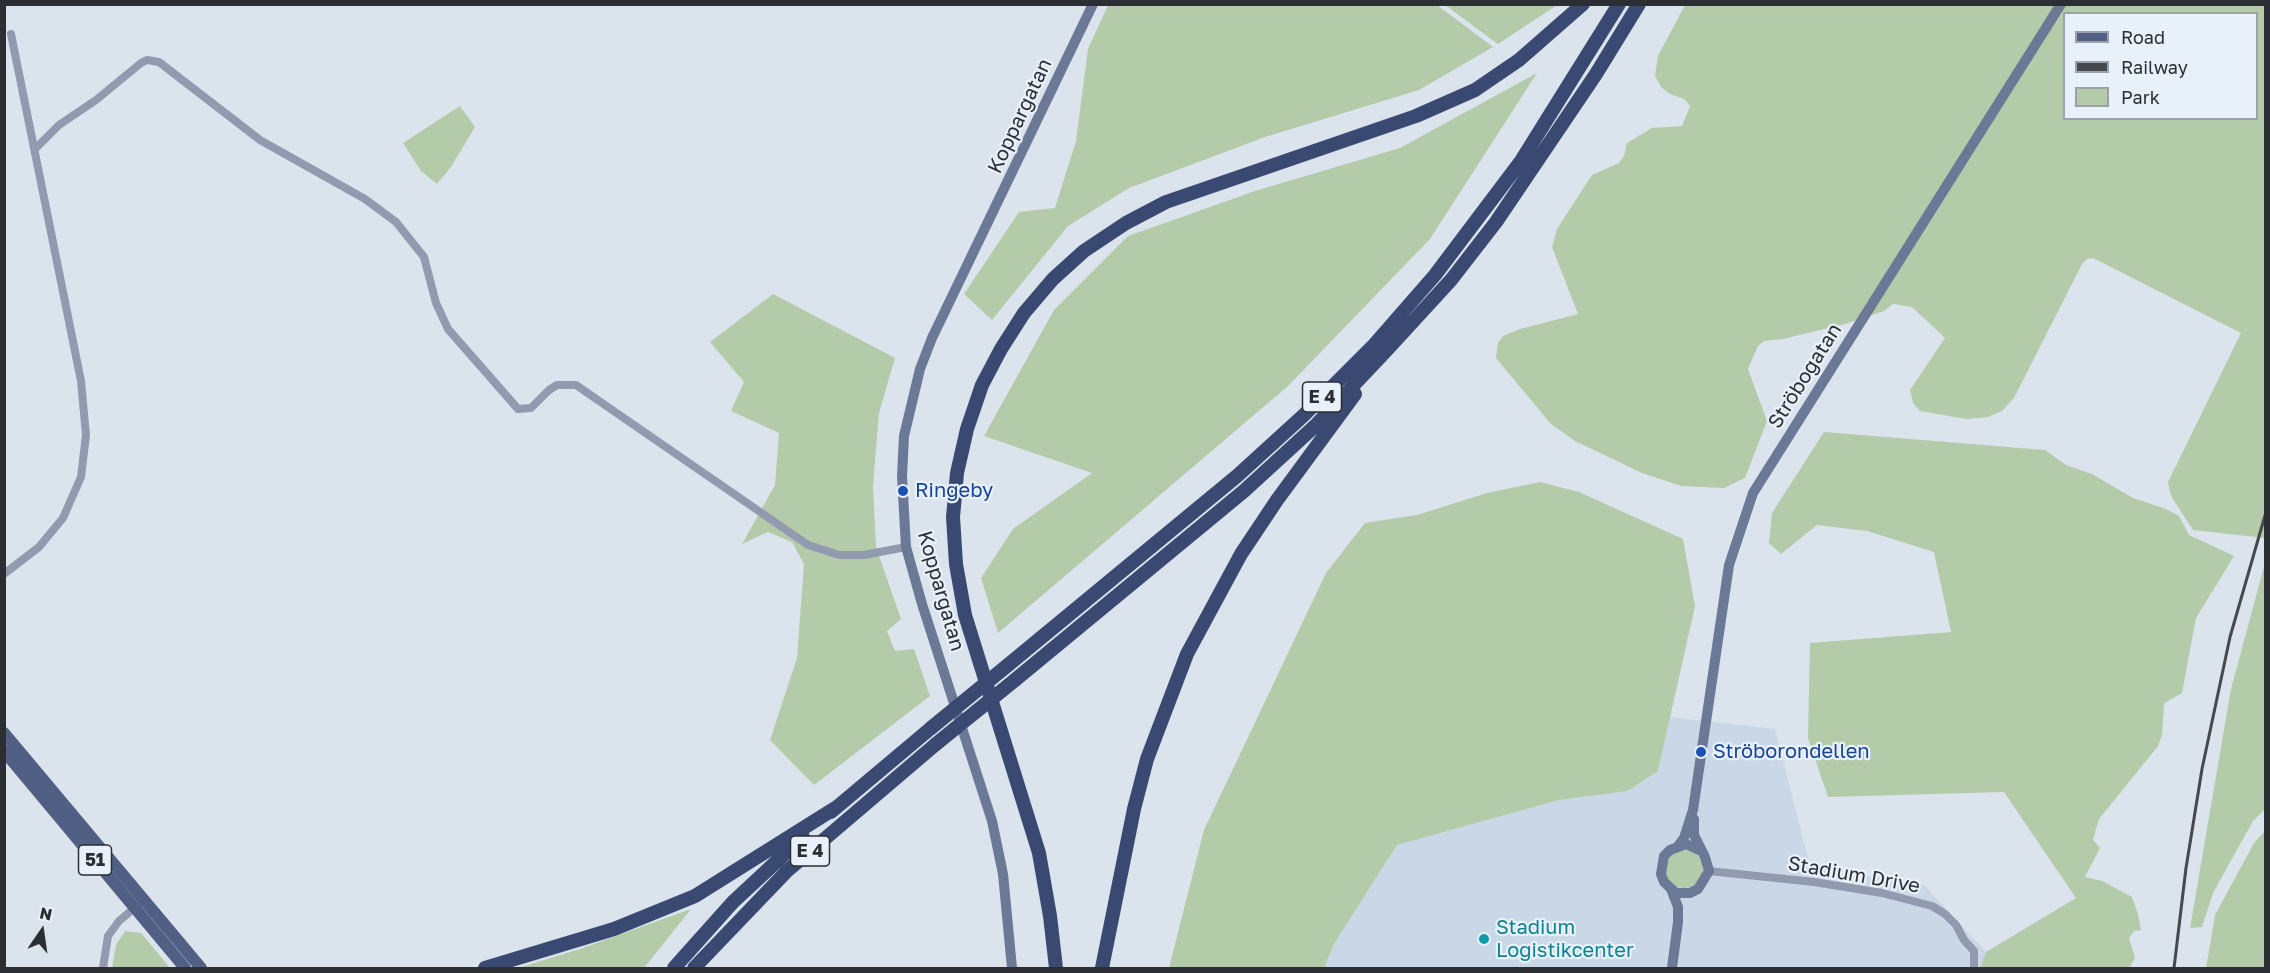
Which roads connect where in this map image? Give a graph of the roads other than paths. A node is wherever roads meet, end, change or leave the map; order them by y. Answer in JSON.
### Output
{"nodes":[{"id":1,"x":1093,"y":4,"type":"edge"},
{"id":2,"x":1583,"y":4,"type":"edge"},
{"id":3,"x":1619,"y":4,"type":"edge"},
{"id":4,"x":1639,"y":4,"type":"edge"},
{"id":5,"x":2061,"y":4,"type":"edge"},
{"id":6,"x":11,"y":34,"type":"dead end"},
{"id":7,"x":36,"y":147,"type":"junction"},
{"id":8,"x":1385,"y":352,"type":"junction"},
{"id":9,"x":906,"y":547,"type":"junction"},
{"id":10,"x":4,"y":574,"type":"edge"},
{"id":11,"x":4,"y":733,"type":"edge"},
{"id":12,"x":4,"y":751,"type":"edge"},
{"id":13,"x":837,"y":807,"type":"junction"},
{"id":14,"x":1693,"y":810,"type":"junction"},
{"id":15,"x":1678,"y":846,"type":"junction"},
{"id":16,"x":1701,"y":851,"type":"junction"},
{"id":17,"x":1708,"y":871,"type":"junction"},
{"id":18,"x":1670,"y":889,"type":"junction"},
{"id":19,"x":1690,"y":893,"type":"junction"},
{"id":20,"x":139,"y":904,"type":"junction"},
{"id":21,"x":1678,"y":922,"type":"junction"},
{"id":22,"x":104,"y":969,"type":"edge"},
{"id":23,"x":185,"y":969,"type":"edge"},
{"id":24,"x":201,"y":969,"type":"edge"},
{"id":25,"x":485,"y":969,"type":"edge"},
{"id":26,"x":674,"y":969,"type":"edge"},
{"id":27,"x":694,"y":969,"type":"edge"},
{"id":28,"x":1012,"y":969,"type":"edge"},
{"id":29,"x":1056,"y":969,"type":"edge"},
{"id":30,"x":1102,"y":969,"type":"edge"},
{"id":31,"x":1672,"y":969,"type":"edge"},
{"id":32,"x":1974,"y":969,"type":"edge"}],
"edges":[{"from":1,"to":9,"type":"street","name":"Koppargatan"},
{"from":2,"to":29,"type":"highway"},
{"from":3,"to":13,"type":"highway","number":"E 4","bridge":true},
{"from":4,"to":8,"type":"highway","number":"E 4"},
{"from":5,"to":14,"type":"street","name":"Ströbogatan"},
{"from":6,"to":7,"type":"street"},
{"from":7,"to":9,"type":"street"},
{"from":7,"to":10,"type":"street"},
{"from":8,"to":27,"type":"highway","number":"E 4","bridge":true},
{"from":8,"to":30,"type":"highway"},
{"from":9,"to":28,"type":"street","name":"Koppargatan"},
{"from":11,"to":20,"type":"main road","number":"51"},
{"from":12,"to":20,"type":"main road","number":"51"},
{"from":13,"to":25,"type":"highway"},
{"from":13,"to":26,"type":"highway","number":"E 4"},
{"from":14,"to":15,"type":"street","name":"Ströbogatan"},
{"from":14,"to":16,"type":"street","name":"Ströbogatan"},
{"from":15,"to":16,"type":"street"},
{"from":15,"to":18,"type":"street"},
{"from":16,"to":17,"type":"street"},
{"from":17,"to":19,"type":"street"},
{"from":17,"to":32,"type":"street","name":"Stadium Drive"},
{"from":18,"to":19,"type":"street"},
{"from":18,"to":21,"type":"street"},
{"from":19,"to":21,"type":"street"},
{"from":20,"to":22,"type":"street"},
{"from":20,"to":23,"type":"main road","number":"51"},
{"from":20,"to":24,"type":"main road","number":"51"},
{"from":21,"to":31,"type":"street"}]}
